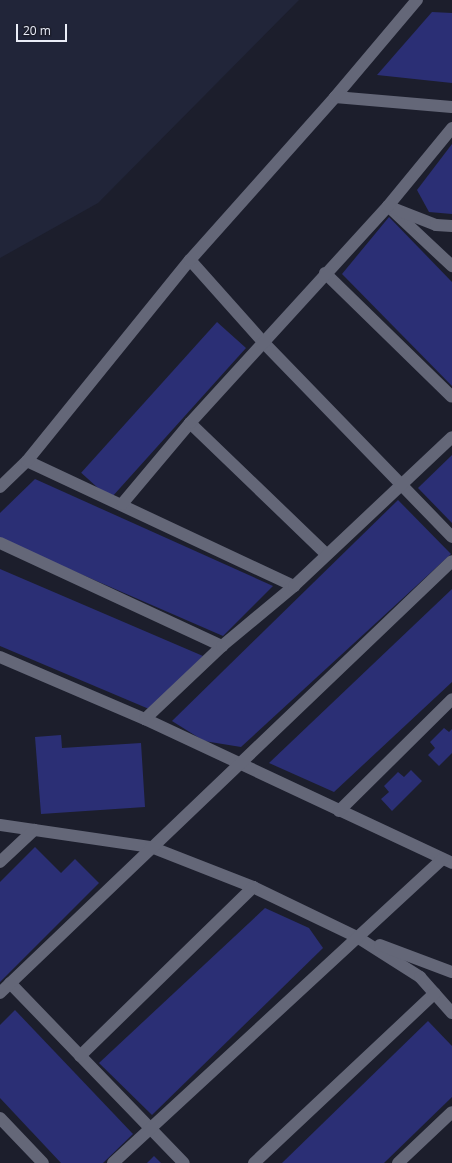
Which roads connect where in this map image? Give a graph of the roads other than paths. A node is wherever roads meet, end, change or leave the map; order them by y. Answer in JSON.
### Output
{"nodes":[{"id":1,"x":417,"y":0,"type":"edge"},
{"id":2,"x":336,"y":97,"type":"junction"},
{"id":3,"x":452,"y":107,"type":"edge"},
{"id":4,"x":452,"y":128,"type":"edge"},
{"id":5,"x":388,"y":206,"type":"junction"},
{"id":6,"x":452,"y":226,"type":"edge"},
{"id":7,"x":190,"y":260,"type":"junction"},
{"id":8,"x":452,"y":266,"type":"edge"},
{"id":9,"x":325,"y":273,"type":"junction"},
{"id":10,"x":264,"y":343,"type":"junction"},
{"id":11,"x":452,"y":397,"type":"edge"},
{"id":12,"x":190,"y":423,"type":"junction"},
{"id":13,"x":452,"y":437,"type":"edge"},
{"id":14,"x":28,"y":461,"type":"junction"},
{"id":15,"x":0,"y":487,"type":"edge"},
{"id":16,"x":401,"y":487,"type":"junction"},
{"id":17,"x":122,"y":504,"type":"junction"},
{"id":18,"x":452,"y":537,"type":"edge"},
{"id":19,"x":0,"y":543,"type":"edge"},
{"id":20,"x":326,"y":554,"type":"junction"},
{"id":21,"x":452,"y":561,"type":"edge"},
{"id":22,"x":294,"y":586,"type":"junction"},
{"id":23,"x":222,"y":646,"type":"junction"},
{"id":24,"x":0,"y":657,"type":"edge"},
{"id":25,"x":452,"y":699,"type":"edge"},
{"id":26,"x":145,"y":719,"type":"junction"},
{"id":27,"x":240,"y":763,"type":"junction"},
{"id":28,"x":339,"y":811,"type":"junction"},
{"id":29,"x":0,"y":825,"type":"edge"},
{"id":30,"x":34,"y":830,"type":"junction"},
{"id":31,"x":151,"y":847,"type":"junction"},
{"id":32,"x":447,"y":861,"type":"edge"},
{"id":33,"x":0,"y":862,"type":"edge"},
{"id":34,"x":253,"y":887,"type":"junction"},
{"id":35,"x":357,"y":937,"type":"junction"},
{"id":36,"x":452,"y":972,"type":"edge"},
{"id":37,"x":10,"y":984,"type":"junction"},
{"id":38,"x":0,"y":993,"type":"edge"},
{"id":39,"x":435,"y":993,"type":"junction"},
{"id":40,"x":452,"y":1014,"type":"edge"},
{"id":41,"x":80,"y":1056,"type":"junction"},
{"id":42,"x":452,"y":1112,"type":"edge"},
{"id":43,"x":0,"y":1118,"type":"edge"},
{"id":44,"x":149,"y":1127,"type":"junction"},
{"id":45,"x":43,"y":1163,"type":"edge"},
{"id":46,"x":113,"y":1163,"type":"edge"},
{"id":47,"x":184,"y":1163,"type":"edge"},
{"id":48,"x":254,"y":1163,"type":"edge"},
{"id":49,"x":398,"y":1163,"type":"edge"}],
"edges":[{"from":1,"to":2,"type":"street"},
{"from":2,"to":3,"type":"street"},
{"from":2,"to":7,"type":"street"},
{"from":4,"to":5,"type":"street"},
{"from":5,"to":6,"type":"street"},
{"from":5,"to":8,"type":"street"},
{"from":5,"to":9,"type":"street"},
{"from":7,"to":10,"type":"street"},
{"from":7,"to":14,"type":"street"},
{"from":9,"to":10,"type":"street"},
{"from":9,"to":11,"type":"street"},
{"from":10,"to":12,"type":"street"},
{"from":10,"to":16,"type":"street"},
{"from":12,"to":17,"type":"street"},
{"from":12,"to":20,"type":"street"},
{"from":13,"to":16,"type":"street"},
{"from":14,"to":15,"type":"street"},
{"from":14,"to":17,"type":"street"},
{"from":16,"to":18,"type":"street"},
{"from":16,"to":20,"type":"street"},
{"from":17,"to":22,"type":"street"},
{"from":19,"to":23,"type":"street"},
{"from":20,"to":22,"type":"street"},
{"from":21,"to":27,"type":"street"},
{"from":22,"to":23,"type":"street"},
{"from":23,"to":26,"type":"street"},
{"from":24,"to":26,"type":"street"},
{"from":25,"to":28,"type":"street"},
{"from":26,"to":27,"type":"street"},
{"from":27,"to":28,"type":"street"},
{"from":27,"to":31,"type":"street"},
{"from":28,"to":32,"type":"street"},
{"from":29,"to":30,"type":"street"},
{"from":30,"to":31,"type":"street"},
{"from":30,"to":33,"type":"street"},
{"from":31,"to":34,"type":"street"},
{"from":31,"to":37,"type":"street"},
{"from":32,"to":35,"type":"street"},
{"from":34,"to":35,"type":"street"},
{"from":34,"to":41,"type":"street"},
{"from":35,"to":36,"type":"street"},
{"from":35,"to":39,"type":"street"},
{"from":35,"to":44,"type":"street"},
{"from":37,"to":38,"type":"street"},
{"from":37,"to":41,"type":"street"},
{"from":39,"to":40,"type":"street"},
{"from":39,"to":48,"type":"street"},
{"from":41,"to":44,"type":"street"},
{"from":42,"to":49,"type":"street"},
{"from":43,"to":45,"type":"street"},
{"from":44,"to":46,"type":"street"},
{"from":44,"to":47,"type":"street"}]}
